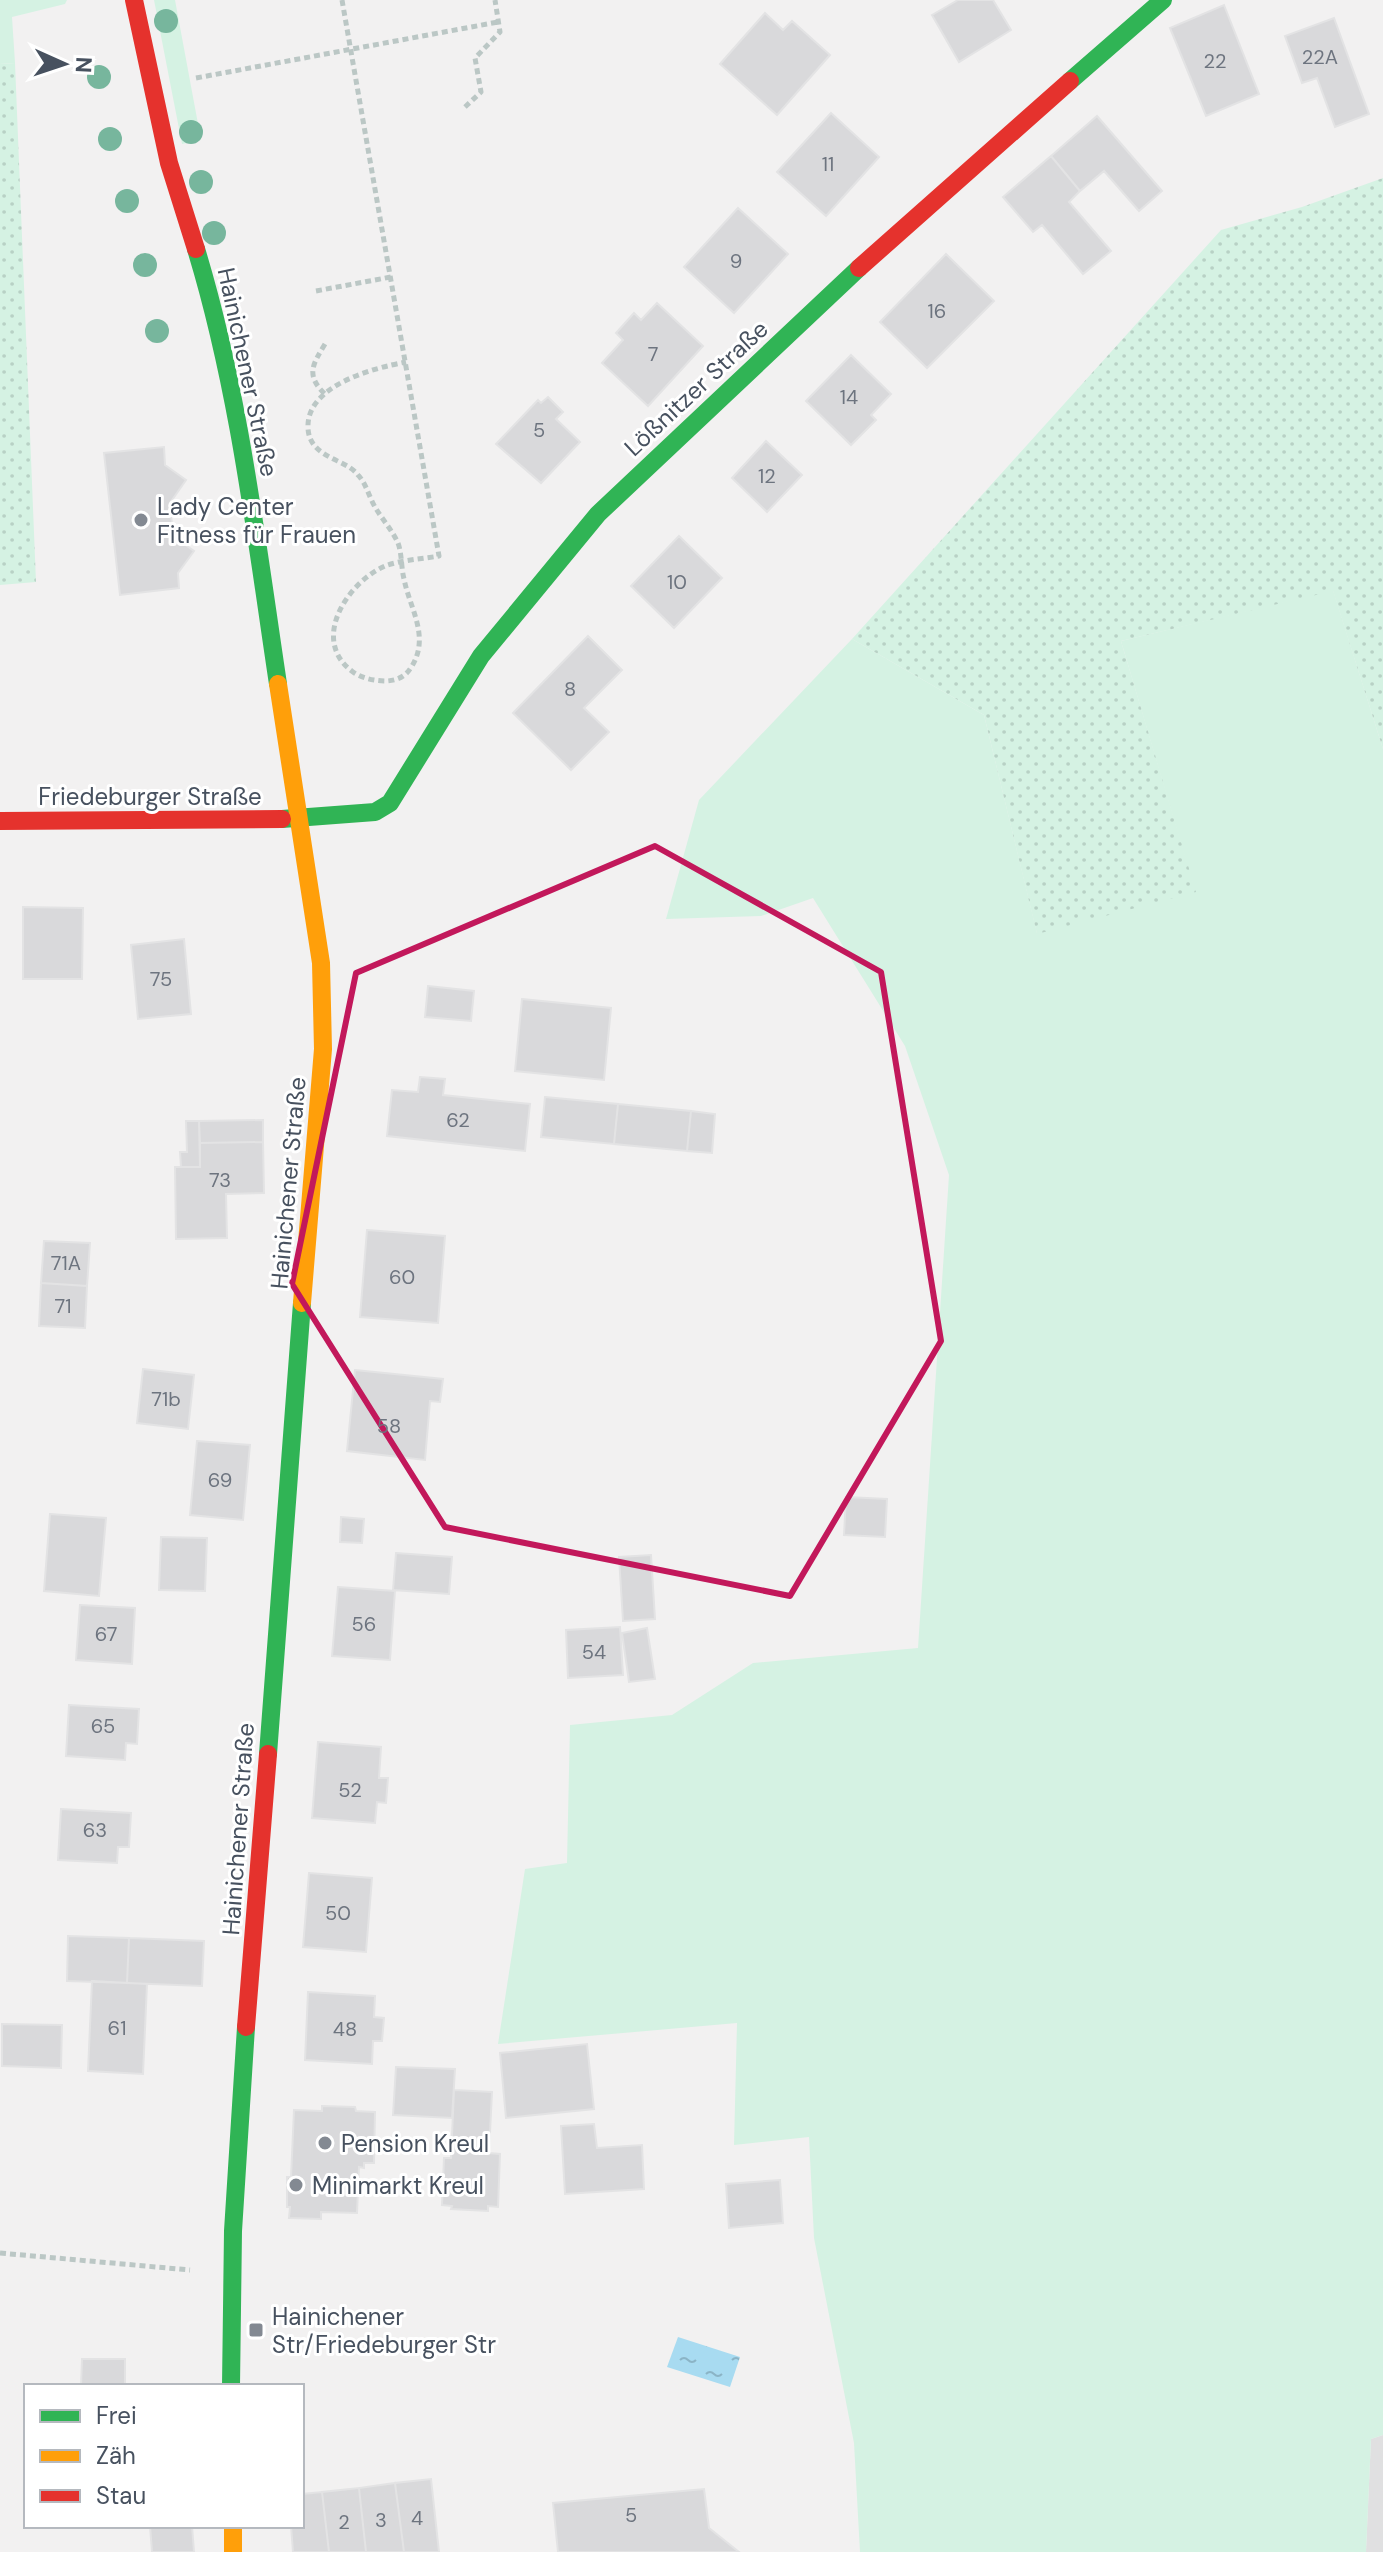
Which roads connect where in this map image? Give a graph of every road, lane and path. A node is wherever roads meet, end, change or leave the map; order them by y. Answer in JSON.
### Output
{"nodes":[{"id":1,"x":134,"y":0,"type":"edge"},
{"id":2,"x":342,"y":0,"type":"edge"},
{"id":3,"x":495,"y":0,"type":"edge"},
{"id":4,"x":1163,"y":0,"type":"edge"},
{"id":5,"x":498,"y":22,"type":"junction"},
{"id":6,"x":351,"y":50,"type":"junction"},
{"id":7,"x":196,"y":78,"type":"dead end"},
{"id":8,"x":465,"y":107,"type":"dead end"},
{"id":9,"x":391,"y":277,"type":"junction"},
{"id":10,"x":316,"y":291,"type":"dead end"},
{"id":11,"x":325,"y":344,"type":"dead end"},
{"id":12,"x":406,"y":362,"type":"junction"},
{"id":13,"x":325,"y":394,"type":"junction"},
{"id":14,"x":401,"y":563,"type":"junction"},
{"id":15,"x":301,"y":819,"type":"junction"},
{"id":16,"x":0,"y":821,"type":"edge"},
{"id":17,"x":0,"y":2253,"type":"edge"},
{"id":18,"x":231,"y":2274,"type":"junction"},
{"id":19,"x":231,"y":2384,"type":"edge"},
{"id":20,"x":233,"y":2528,"type":"edge"},
{"id":21,"x":233,"y":2552,"type":"edge"}],
"edges":[{"from":1,"to":15,"type":"main road","name":"Hainichener Straße"},
{"from":2,"to":6,"type":"path"},
{"from":3,"to":5,"type":"path"},
{"from":4,"to":15,"type":"main road","name":"Lößnitzer Straße"},
{"from":5,"to":6,"type":"path"},
{"from":5,"to":8,"type":"path"},
{"from":6,"to":7,"type":"path"},
{"from":6,"to":9,"type":"path"},
{"from":9,"to":10,"type":"path"},
{"from":9,"to":12,"type":"path"},
{"from":11,"to":13,"type":"path"},
{"from":12,"to":13,"type":"path"},
{"from":12,"to":14,"type":"path"},
{"from":13,"to":14,"type":"path"},
{"from":14,"to":14,"type":"path"},
{"from":15,"to":16,"type":"main road","name":"Friedeburger Straße"},
{"from":15,"to":18,"type":"main road","name":"Hainichener Straße"},
{"from":17,"to":18,"type":"path"},
{"from":18,"to":19,"type":"main road","name":"Hainichener Straße"},
{"from":20,"to":21,"type":"main road"}]}
